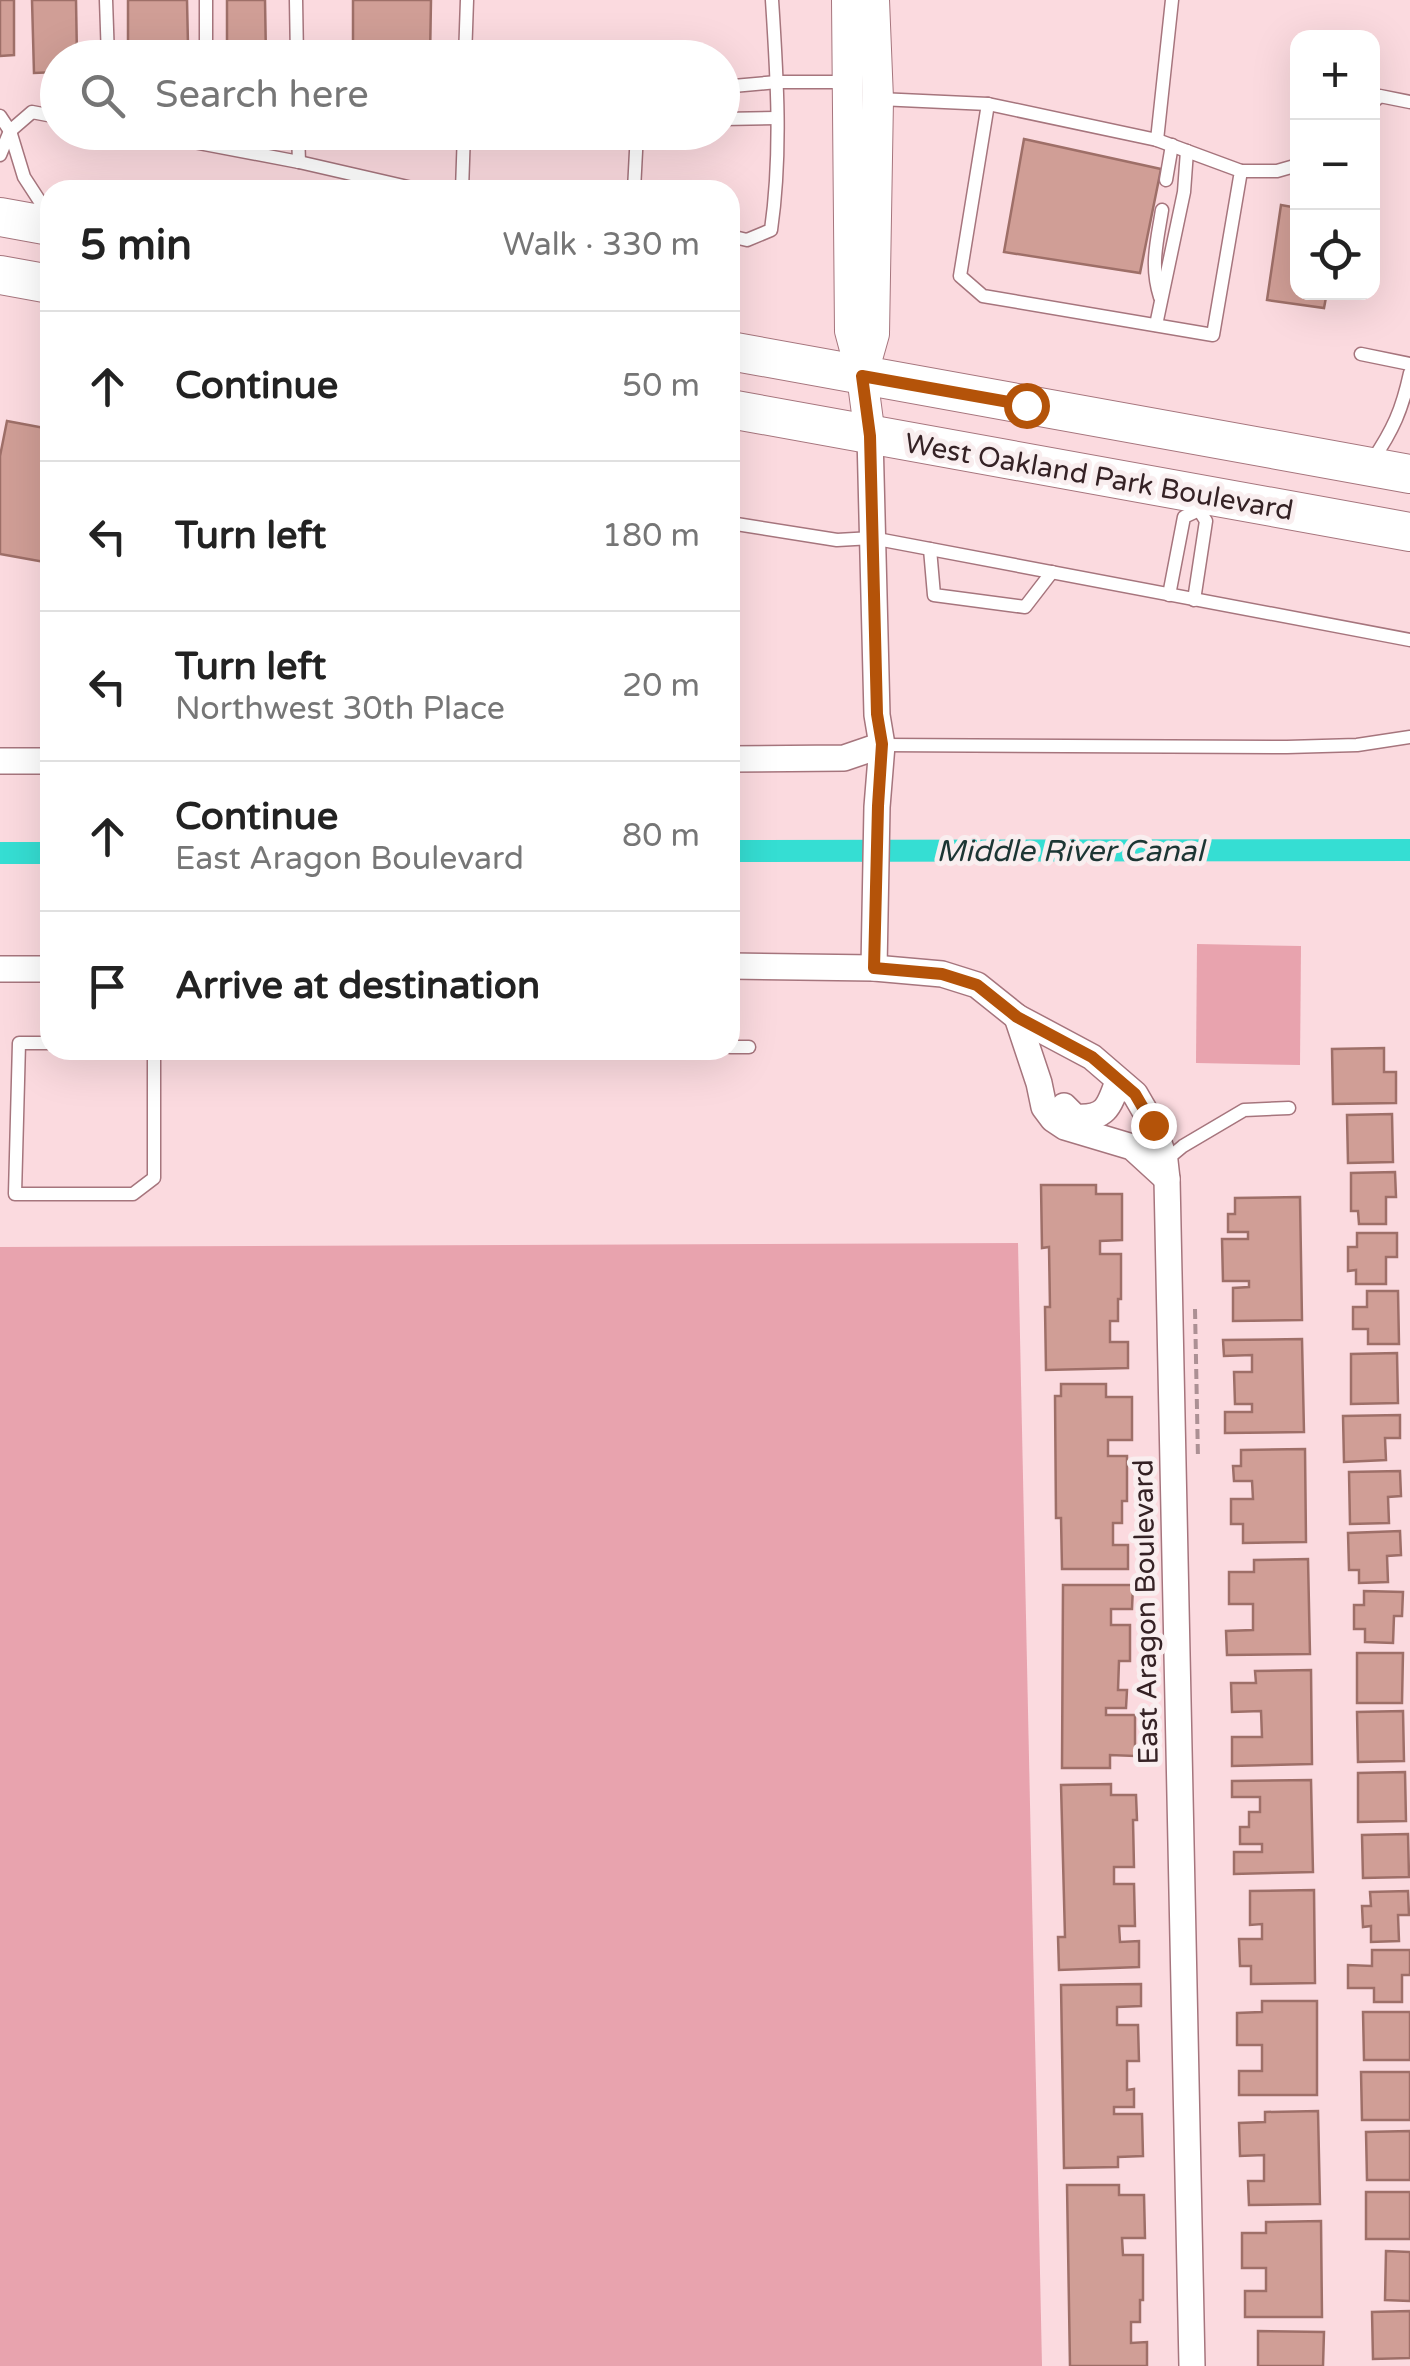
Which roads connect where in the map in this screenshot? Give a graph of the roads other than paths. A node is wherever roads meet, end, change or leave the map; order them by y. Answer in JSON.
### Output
{"nodes":[{"id":1,"x":106,"y":0,"type":"edge"},
{"id":2,"x":206,"y":0,"type":"edge"},
{"id":3,"x":296,"y":0,"type":"edge"},
{"id":4,"x":467,"y":0,"type":"edge"},
{"id":5,"x":772,"y":0,"type":"edge"},
{"id":6,"x":847,"y":0,"type":"edge"},
{"id":7,"x":874,"y":0,"type":"edge"},
{"id":8,"x":1172,"y":0,"type":"edge"},
{"id":9,"x":107,"y":40,"type":"edge"},
{"id":10,"x":206,"y":40,"type":"edge"},
{"id":11,"x":297,"y":40,"type":"edge"},
{"id":12,"x":466,"y":40,"type":"edge"},
{"id":13,"x":778,"y":82,"type":"junction"},
{"id":14,"x":848,"y":82,"type":"junction"},
{"id":15,"x":740,"y":85,"type":"edge"},
{"id":16,"x":1380,"y":96,"type":"edge"},
{"id":17,"x":878,"y":99,"type":"junction"},
{"id":18,"x":1410,"y":102,"type":"edge"},
{"id":19,"x":988,"y":104,"type":"junction"},
{"id":20,"x":40,"y":114,"type":"edge"},
{"id":21,"x":0,"y":116,"type":"edge"},
{"id":22,"x":777,"y":118,"type":"junction"},
{"id":23,"x":740,"y":119,"type":"edge"},
{"id":24,"x":10,"y":131,"type":"junction"},
{"id":25,"x":1157,"y":140,"type":"junction"},
{"id":26,"x":1172,"y":145,"type":"junction"},
{"id":27,"x":236,"y":150,"type":"edge"},
{"id":28,"x":299,"y":150,"type":"edge"},
{"id":29,"x":463,"y":150,"type":"edge"},
{"id":30,"x":636,"y":150,"type":"edge"},
{"id":31,"x":1187,"y":151,"type":"junction"},
{"id":32,"x":0,"y":155,"type":"edge"},
{"id":33,"x":299,"y":162,"type":"junction"},
{"id":34,"x":1290,"y":167,"type":"edge"},
{"id":35,"x":1241,"y":171,"type":"junction"},
{"id":36,"x":377,"y":180,"type":"edge"},
{"id":37,"x":462,"y":180,"type":"edge"},
{"id":38,"x":635,"y":180,"type":"edge"},
{"id":39,"x":1166,"y":180,"type":"dead end"},
{"id":40,"x":40,"y":202,"type":"edge"},
{"id":41,"x":1162,"y":210,"type":"dead end"},
{"id":42,"x":0,"y":218,"type":"edge"},
{"id":43,"x":40,"y":224,"type":"edge"},
{"id":44,"x":740,"y":238,"type":"edge"},
{"id":45,"x":0,"y":275,"type":"edge"},
{"id":46,"x":40,"y":282,"type":"edge"},
{"id":47,"x":1161,"y":299,"type":"junction"},
{"id":48,"x":1156,"y":326,"type":"junction"},
{"id":49,"x":740,"y":353,"type":"edge"},
{"id":50,"x":1361,"y":354,"type":"dead end"},
{"id":51,"x":1410,"y":364,"type":"edge"},
{"id":52,"x":1410,"y":372,"type":"edge"},
{"id":53,"x":862,"y":376,"type":"junction"},
{"id":54,"x":740,"y":412,"type":"edge"},
{"id":55,"x":870,"y":436,"type":"junction"},
{"id":56,"x":1369,"y":466,"type":"junction"},
{"id":57,"x":1410,"y":474,"type":"edge"},
{"id":58,"x":1410,"y":502,"type":"edge"},
{"id":59,"x":1200,"y":503,"type":"junction"},
{"id":60,"x":1344,"y":520,"type":"junction"},
{"id":61,"x":740,"y":525,"type":"edge"},
{"id":62,"x":1410,"y":532,"type":"edge"},
{"id":63,"x":872,"y":538,"type":"junction"},
{"id":64,"x":930,"y":548,"type":"junction"},
{"id":65,"x":1052,"y":572,"type":"junction"},
{"id":66,"x":1169,"y":595,"type":"junction"},
{"id":67,"x":1194,"y":600,"type":"junction"},
{"id":68,"x":1410,"y":640,"type":"edge"},
{"id":69,"x":1410,"y":737,"type":"edge"},
{"id":70,"x":882,"y":744,"type":"junction"},
{"id":71,"x":740,"y":758,"type":"edge"},
{"id":72,"x":0,"y":761,"type":"edge"},
{"id":73,"x":40,"y":761,"type":"edge"},
{"id":74,"x":740,"y":966,"type":"edge"},
{"id":75,"x":874,"y":968,"type":"junction"},
{"id":76,"x":0,"y":969,"type":"edge"},
{"id":77,"x":40,"y":969,"type":"edge"},
{"id":78,"x":1017,"y":1017,"type":"junction"},
{"id":79,"x":40,"y":1043,"type":"edge"},
{"id":80,"x":740,"y":1047,"type":"edge"},
{"id":81,"x":749,"y":1047,"type":"dead end"},
{"id":82,"x":154,"y":1060,"type":"edge"},
{"id":83,"x":1118,"y":1081,"type":"junction"},
{"id":84,"x":1039,"y":1083,"type":"junction"},
{"id":85,"x":1289,"y":1108,"type":"dead end"},
{"id":86,"x":1166,"y":1170,"type":"junction"},
{"id":87,"x":1192,"y":2366,"type":"edge"}],
"edges":[{"from":1,"to":9,"type":"lane"},
{"from":2,"to":10,"type":"lane"},
{"from":3,"to":11,"type":"lane"},
{"from":4,"to":12,"type":"lane"},
{"from":5,"to":13,"type":"lane"},
{"from":6,"to":14,"type":"street"},
{"from":7,"to":17,"type":"street"},
{"from":8,"to":25,"type":"lane"},
{"from":13,"to":14,"type":"lane"},
{"from":13,"to":15,"type":"lane"},
{"from":13,"to":22,"type":"lane"},
{"from":14,"to":53,"type":"street"},
{"from":16,"to":18,"type":"lane"},
{"from":17,"to":19,"type":"lane"},
{"from":17,"to":53,"type":"street"},
{"from":19,"to":25,"type":"lane"},
{"from":19,"to":48,"type":"lane"},
{"from":20,"to":24,"type":"lane"},
{"from":21,"to":24,"type":"lane"},
{"from":22,"to":23,"type":"lane"},
{"from":22,"to":44,"type":"lane"},
{"from":24,"to":32,"type":"lane"},
{"from":24,"to":40,"type":"lane"},
{"from":25,"to":26,"type":"lane"},
{"from":26,"to":31,"type":"lane"},
{"from":26,"to":39,"type":"lane"},
{"from":27,"to":33,"type":"lane"},
{"from":28,"to":33,"type":"lane"},
{"from":29,"to":37,"type":"lane"},
{"from":30,"to":38,"type":"lane"},
{"from":31,"to":35,"type":"lane"},
{"from":31,"to":47,"type":"lane"},
{"from":33,"to":36,"type":"lane"},
{"from":34,"to":35,"type":"lane"},
{"from":35,"to":48,"type":"lane"},
{"from":41,"to":47,"type":"lane"},
{"from":42,"to":43,"type":"main road"},
{"from":45,"to":46,"type":"main road"},
{"from":47,"to":48,"type":"lane"},
{"from":49,"to":53,"type":"main road","name":"West Oakland Park Boulevard"},
{"from":50,"to":51,"type":"lane"},
{"from":52,"to":56,"type":"lane"},
{"from":53,"to":55,"type":"street"},
{"from":53,"to":56,"type":"main road","name":"West Oakland Park Boulevard"},
{"from":54,"to":55,"type":"main road","name":"West Oakland Park Boulevard"},
{"from":55,"to":59,"type":"main road","name":"West Oakland Park Boulevard"},
{"from":55,"to":63,"type":"street"},
{"from":56,"to":57,"type":"main road","name":"West Oakland Park Boulevard"},
{"from":58,"to":60,"type":"main road"},
{"from":59,"to":60,"type":"main road","name":"West Oakland Park Boulevard"},
{"from":59,"to":66,"type":"lane"},
{"from":59,"to":67,"type":"lane"},
{"from":60,"to":62,"type":"main road","name":"West Oakland Park Boulevard"},
{"from":61,"to":63,"type":"lane"},
{"from":63,"to":64,"type":"lane"},
{"from":63,"to":70,"type":"street"},
{"from":64,"to":65,"type":"lane"},
{"from":64,"to":65,"type":"lane"},
{"from":65,"to":66,"type":"lane"},
{"from":66,"to":67,"type":"lane"},
{"from":67,"to":68,"type":"lane"},
{"from":69,"to":70,"type":"lane"},
{"from":70,"to":71,"type":"street"},
{"from":70,"to":75,"type":"street"},
{"from":72,"to":73,"type":"street"},
{"from":74,"to":75,"type":"street","name":"East Aragon Boulevard"},
{"from":75,"to":78,"type":"street","name":"East Aragon Boulevard"},
{"from":76,"to":77,"type":"street"},
{"from":78,"to":83,"type":"street","name":"East Aragon Boulevard"},
{"from":78,"to":84,"type":"street"},
{"from":79,"to":82,"type":"lane"},
{"from":80,"to":81,"type":"lane"},
{"from":83,"to":84,"type":"street"},
{"from":83,"to":86,"type":"street","name":"East Aragon Boulevard"},
{"from":84,"to":86,"type":"street"},
{"from":85,"to":86,"type":"lane"},
{"from":86,"to":87,"type":"street","name":"East Aragon Boulevard"}]}
